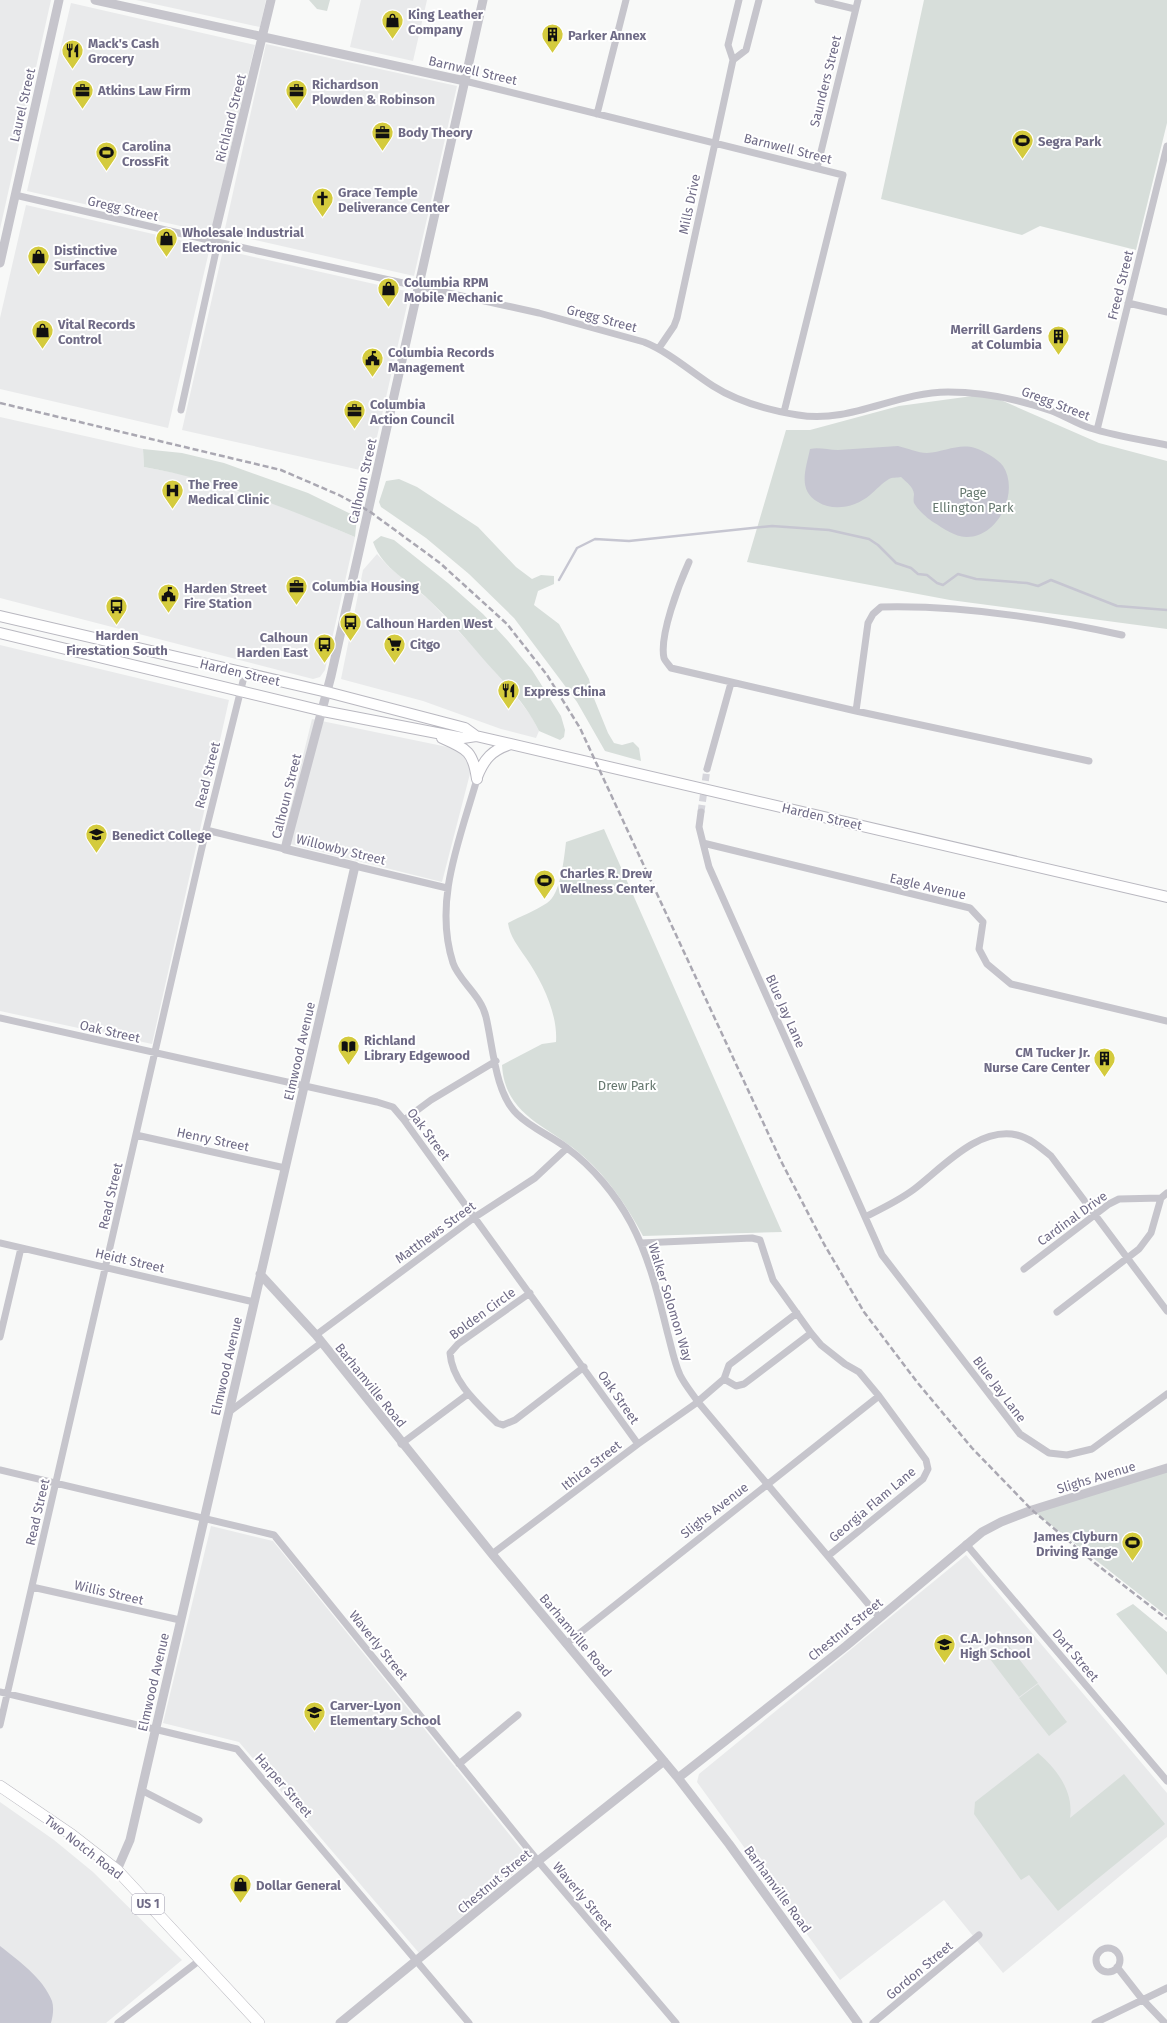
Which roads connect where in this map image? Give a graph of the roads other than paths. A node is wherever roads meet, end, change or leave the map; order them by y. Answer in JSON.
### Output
{"nodes":[{"id":1,"x":59,"y":0,"type":"edge"},
{"id":2,"x":95,"y":0,"type":"edge"},
{"id":3,"x":271,"y":0,"type":"edge"},
{"id":4,"x":483,"y":0,"type":"edge"},
{"id":5,"x":626,"y":0,"type":"edge"},
{"id":6,"x":739,"y":0,"type":"edge"},
{"id":7,"x":759,"y":0,"type":"edge"},
{"id":8,"x":818,"y":0,"type":"edge"},
{"id":9,"x":858,"y":0,"type":"edge"},
{"id":10,"x":856,"y":9,"type":"junction"},
{"id":11,"x":263,"y":36,"type":"junction"},
{"id":12,"x":733,"y":60,"type":"junction"},
{"id":13,"x":465,"y":81,"type":"junction"},
{"id":14,"x":597,"y":114,"type":"junction"},
{"id":15,"x":714,"y":143,"type":"junction"},
{"id":16,"x":1167,"y":149,"type":"edge"},
{"id":17,"x":817,"y":168,"type":"junction"},
{"id":18,"x":15,"y":195,"type":"junction"},
{"id":19,"x":215,"y":242,"type":"junction"},
{"id":20,"x":0,"y":263,"type":"edge"},
{"id":21,"x":419,"y":285,"type":"junction"},
{"id":22,"x":1128,"y":303,"type":"junction"},
{"id":23,"x":1167,"y":312,"type":"edge"},
{"id":24,"x":658,"y":348,"type":"junction"},
{"id":25,"x":181,"y":410,"type":"dead end"},
{"id":26,"x":784,"y":412,"type":"junction"},
{"id":27,"x":1097,"y":430,"type":"junction"},
{"id":28,"x":1167,"y":445,"type":"edge"},
{"id":29,"x":689,"y":562,"type":"dead end"},
{"id":30,"x":0,"y":616,"type":"edge"},
{"id":31,"x":0,"y":633,"type":"edge"},
{"id":32,"x":1122,"y":635,"type":"dead end"},
{"id":33,"x":245,"y":673,"type":"junction"},
{"id":34,"x":731,"y":683,"type":"junction"},
{"id":35,"x":240,"y":692,"type":"junction"},
{"id":36,"x":327,"y":692,"type":"junction"},
{"id":37,"x":323,"y":711,"type":"junction"},
{"id":38,"x":856,"y":711,"type":"junction"},
{"id":39,"x":421,"y":730,"type":"junction"},
{"id":40,"x":476,"y":736,"type":"junction"},
{"id":41,"x":512,"y":744,"type":"junction"},
{"id":42,"x":1089,"y":761,"type":"dead end"},
{"id":43,"x":707,"y":770,"type":"tunnel mouth"},
{"id":44,"x":476,"y":779,"type":"junction"},
{"id":45,"x":701,"y":812,"type":"tunnel mouth"},
{"id":46,"x":206,"y":830,"type":"junction"},
{"id":47,"x":703,"y":843,"type":"junction"},
{"id":48,"x":285,"y":849,"type":"junction"},
{"id":49,"x":355,"y":866,"type":"junction"},
{"id":50,"x":447,"y":888,"type":"junction"},
{"id":51,"x":1167,"y":897,"type":"edge"},
{"id":52,"x":0,"y":1018,"type":"edge"},
{"id":53,"x":1167,"y":1021,"type":"edge"},
{"id":54,"x":154,"y":1053,"type":"junction"},
{"id":55,"x":496,"y":1061,"type":"junction"},
{"id":56,"x":304,"y":1086,"type":"junction"},
{"id":57,"x":404,"y":1120,"type":"junction"},
{"id":58,"x":136,"y":1135,"type":"junction"},
{"id":59,"x":567,"y":1148,"type":"junction"},
{"id":60,"x":285,"y":1168,"type":"junction"},
{"id":61,"x":1164,"y":1195,"type":"edge"},
{"id":62,"x":1096,"y":1214,"type":"junction"},
{"id":63,"x":865,"y":1216,"type":"junction"},
{"id":64,"x":475,"y":1217,"type":"junction"},
{"id":65,"x":0,"y":1243,"type":"edge"},
{"id":66,"x":641,"y":1243,"type":"junction"},
{"id":67,"x":21,"y":1248,"type":"junction"},
{"id":68,"x":1128,"y":1258,"type":"junction"},
{"id":69,"x":106,"y":1267,"type":"junction"},
{"id":70,"x":1024,"y":1268,"type":"dead end"},
{"id":71,"x":260,"y":1274,"type":"junction"},
{"id":72,"x":530,"y":1292,"type":"junction"},
{"id":73,"x":254,"y":1302,"type":"junction"},
{"id":74,"x":1167,"y":1311,"type":"edge"},
{"id":75,"x":1057,"y":1312,"type":"dead end"},
{"id":76,"x":797,"y":1313,"type":"junction"},
{"id":77,"x":811,"y":1333,"type":"junction"},
{"id":78,"x":316,"y":1335,"type":"junction"},
{"id":79,"x":0,"y":1337,"type":"edge"},
{"id":80,"x":321,"y":1343,"type":"junction"},
{"id":81,"x":584,"y":1367,"type":"junction"},
{"id":82,"x":724,"y":1379,"type":"junction"},
{"id":83,"x":468,"y":1394,"type":"junction"},
{"id":84,"x":1167,"y":1394,"type":"edge"},
{"id":85,"x":879,"y":1396,"type":"junction"},
{"id":86,"x":698,"y":1402,"type":"junction"},
{"id":87,"x":229,"y":1412,"type":"junction"},
{"id":88,"x":401,"y":1444,"type":"junction"},
{"id":89,"x":638,"y":1444,"type":"junction"},
{"id":90,"x":1167,"y":1468,"type":"edge"},
{"id":91,"x":0,"y":1470,"type":"edge"},
{"id":92,"x":56,"y":1484,"type":"junction"},
{"id":93,"x":768,"y":1484,"type":"junction"},
{"id":94,"x":1032,"y":1510,"type":"joint"},
{"id":95,"x":204,"y":1518,"type":"junction"},
{"id":96,"x":966,"y":1544,"type":"junction"},
{"id":97,"x":492,"y":1554,"type":"junction"},
{"id":98,"x":828,"y":1556,"type":"junction"},
{"id":99,"x":32,"y":1587,"type":"junction"},
{"id":100,"x":880,"y":1618,"type":"junction"},
{"id":101,"x":180,"y":1620,"type":"junction"},
{"id":102,"x":566,"y":1644,"type":"junction"},
{"id":103,"x":0,"y":1692,"type":"edge"},
{"id":104,"x":8,"y":1693,"type":"junction"},
{"id":105,"x":518,"y":1715,"type":"dead end"},
{"id":106,"x":0,"y":1725,"type":"edge"},
{"id":107,"x":155,"y":1729,"type":"junction"},
{"id":108,"x":664,"y":1761,"type":"junction"},
{"id":109,"x":459,"y":1764,"type":"junction"},
{"id":110,"x":678,"y":1778,"type":"junction"},
{"id":111,"x":1167,"y":1781,"type":"edge"},
{"id":112,"x":0,"y":1786,"type":"edge"},
{"id":113,"x":141,"y":1790,"type":"junction"},
{"id":114,"x":199,"y":1820,"type":"dead end"},
{"id":115,"x":538,"y":1861,"type":"junction"},
{"id":116,"x":117,"y":1870,"type":"junction"},
{"id":117,"x":979,"y":1934,"type":"dead end"},
{"id":118,"x":200,"y":1960,"type":"junction"},
{"id":119,"x":418,"y":1961,"type":"junction"},
{"id":120,"x":1117,"y":1967,"type":"dead end"},
{"id":121,"x":1167,"y":1988,"type":"edge"},
{"id":122,"x":1142,"y":1999,"type":"junction"},
{"id":123,"x":118,"y":2023,"type":"edge"},
{"id":124,"x":259,"y":2023,"type":"edge"},
{"id":125,"x":340,"y":2023,"type":"edge"},
{"id":126,"x":469,"y":2023,"type":"edge"},
{"id":127,"x":676,"y":2023,"type":"edge"},
{"id":128,"x":858,"y":2023,"type":"edge"},
{"id":129,"x":873,"y":2023,"type":"edge"},
{"id":130,"x":1094,"y":2023,"type":"edge"},
{"id":131,"x":1165,"y":2023,"type":"edge"}],
"edges":[{"from":1,"to":18,"type":"street","name":"Laurel Street"},
{"from":2,"to":11,"type":"street","name":"Barnwell Street"},
{"from":3,"to":11,"type":"street","name":"Richland Street"},
{"from":4,"to":13,"type":"street","name":"Calhoun Street"},
{"from":5,"to":14,"type":"street"},
{"from":6,"to":12,"type":"street","name":"Mills Drive"},
{"from":7,"to":12,"type":"street"},
{"from":8,"to":10,"type":"street"},
{"from":9,"to":10,"type":"street","name":"Saunders Street"},
{"from":10,"to":17,"type":"street","name":"Saunders Street"},
{"from":11,"to":13,"type":"street","name":"Barnwell Street"},
{"from":11,"to":19,"type":"street","name":"Richland Street"},
{"from":12,"to":15,"type":"street","name":"Mills Drive"},
{"from":13,"to":14,"type":"street","name":"Barnwell Street"},
{"from":13,"to":21,"type":"street","name":"Calhoun Street"},
{"from":14,"to":15,"type":"street","name":"Barnwell Street"},
{"from":15,"to":17,"type":"street","name":"Barnwell Street"},
{"from":15,"to":24,"type":"street","name":"Mills Drive"},
{"from":16,"to":22,"type":"street","name":"Freed Street"},
{"from":17,"to":26,"type":"street","name":"Barnwell Street"},
{"from":18,"to":19,"type":"street","name":"Gregg Street"},
{"from":18,"to":20,"type":"street","name":"Laurel Street"},
{"from":19,"to":21,"type":"street","name":"Gregg Street"},
{"from":19,"to":25,"type":"street","name":"Richland Street"},
{"from":21,"to":24,"type":"street","name":"Gregg Street"},
{"from":21,"to":36,"type":"street","name":"Calhoun Street"},
{"from":22,"to":23,"type":"street"},
{"from":22,"to":27,"type":"street","name":"Freed Street"},
{"from":24,"to":26,"type":"street","name":"Gregg Street"},
{"from":26,"to":27,"type":"street","name":"Gregg Street"},
{"from":27,"to":28,"type":"street","name":"Gregg Street"},
{"from":29,"to":34,"type":"street"},
{"from":30,"to":33,"type":"main road","name":"Harden Street"},
{"from":31,"to":35,"type":"main road","name":"Harden Street"},
{"from":32,"to":38,"type":"street"},
{"from":33,"to":35,"type":"street","name":"Read Street"},
{"from":33,"to":36,"type":"main road","name":"Harden Street"},
{"from":34,"to":38,"type":"street"},
{"from":34,"to":43,"type":"street"},
{"from":35,"to":37,"type":"main road","name":"Harden Street"},
{"from":35,"to":46,"type":"street","name":"Read Street"},
{"from":36,"to":37,"type":"street","name":"Calhoun Street"},
{"from":36,"to":40,"type":"main road","name":"Harden Street"},
{"from":37,"to":39,"type":"main road","name":"Harden Street"},
{"from":37,"to":48,"type":"street","name":"Calhoun Street"},
{"from":38,"to":42,"type":"street"},
{"from":39,"to":40,"type":"main road","name":"Harden Street"},
{"from":39,"to":44,"type":"main road"},
{"from":40,"to":41,"type":"main road","name":"Harden Street"},
{"from":41,"to":44,"type":"main road"},
{"from":41,"to":51,"type":"main road","name":"Harden Street"},
{"from":44,"to":50,"type":"street","name":"Walker Solomon Way"},
{"from":45,"to":47,"type":"street","name":"Blue Jay Lane"},
{"from":46,"to":48,"type":"street","name":"Willowby Street"},
{"from":46,"to":54,"type":"street","name":"Read Street"},
{"from":47,"to":53,"type":"street","name":"Eagle Avenue"},
{"from":47,"to":63,"type":"street","name":"Blue Jay Lane"},
{"from":48,"to":49,"type":"street","name":"Willowby Street"},
{"from":49,"to":50,"type":"street","name":"Willowby Street"},
{"from":49,"to":56,"type":"street","name":"Elmwood Avenue"},
{"from":50,"to":55,"type":"street","name":"Walker Solomon Way"},
{"from":52,"to":54,"type":"street","name":"Oak Street"},
{"from":54,"to":56,"type":"street","name":"Oak Street"},
{"from":54,"to":58,"type":"street","name":"Read Street"},
{"from":55,"to":57,"type":"street"},
{"from":55,"to":59,"type":"street","name":"Walker Solomon Way"},
{"from":56,"to":57,"type":"street","name":"Oak Street"},
{"from":56,"to":60,"type":"street","name":"Elmwood Avenue"},
{"from":57,"to":64,"type":"street","name":"Oak Street"},
{"from":58,"to":60,"type":"street","name":"Henry Street"},
{"from":58,"to":69,"type":"street","name":"Read Street"},
{"from":59,"to":64,"type":"street","name":"Matthews Street"},
{"from":59,"to":66,"type":"street","name":"Walker Solomon Way"},
{"from":60,"to":71,"type":"street","name":"Elmwood Avenue"},
{"from":61,"to":62,"type":"street","name":"Cardinal Drive"},
{"from":61,"to":68,"type":"street","name":"Cardinal Drive"},
{"from":62,"to":63,"type":"street"},
{"from":62,"to":68,"type":"street"},
{"from":62,"to":70,"type":"street","name":"Cardinal Drive"},
{"from":63,"to":84,"type":"street","name":"Blue Jay Lane"},
{"from":64,"to":72,"type":"street","name":"Oak Street"},
{"from":64,"to":78,"type":"street","name":"Matthews Street"},
{"from":65,"to":67,"type":"street","name":"Heidt Street"},
{"from":66,"to":76,"type":"street","name":"Georgia Flam Lane"},
{"from":66,"to":86,"type":"street","name":"Walker Solomon Way"},
{"from":67,"to":69,"type":"street","name":"Heidt Street"},
{"from":67,"to":79,"type":"street"},
{"from":68,"to":74,"type":"street"},
{"from":68,"to":75,"type":"street","name":"Cardinal Drive"},
{"from":69,"to":73,"type":"street","name":"Heidt Street"},
{"from":69,"to":92,"type":"street","name":"Read Street"},
{"from":71,"to":73,"type":"street","name":"Elmwood Avenue"},
{"from":71,"to":78,"type":"street","name":"Barhamville Road"},
{"from":72,"to":81,"type":"street","name":"Oak Street"},
{"from":72,"to":83,"type":"street","name":"Bolden Circle"},
{"from":73,"to":87,"type":"street","name":"Elmwood Avenue"},
{"from":76,"to":77,"type":"street","name":"Georgia Flam Lane"},
{"from":76,"to":82,"type":"street","name":"Ithica Street"},
{"from":77,"to":82,"type":"street"},
{"from":77,"to":85,"type":"street","name":"Georgia Flam Lane"},
{"from":78,"to":80,"type":"street","name":"Barhamville Road"},
{"from":80,"to":87,"type":"street"},
{"from":80,"to":88,"type":"street","name":"Barhamville Road"},
{"from":81,"to":83,"type":"street","name":"Bolden Circle"},
{"from":81,"to":89,"type":"street","name":"Oak Street"},
{"from":82,"to":86,"type":"street","name":"Ithica Street"},
{"from":83,"to":88,"type":"street"},
{"from":85,"to":93,"type":"street","name":"Slighs Avenue"},
{"from":85,"to":98,"type":"street","name":"Georgia Flam Lane"},
{"from":86,"to":89,"type":"street","name":"Ithica Street"},
{"from":86,"to":93,"type":"street","name":"Walker Solomon Way"},
{"from":87,"to":95,"type":"street","name":"Elmwood Avenue"},
{"from":88,"to":97,"type":"street","name":"Barhamville Road"},
{"from":89,"to":97,"type":"street","name":"Ithica Street"},
{"from":90,"to":94,"type":"street","name":"Slighs Avenue"},
{"from":91,"to":92,"type":"street","name":"Waverly Street"},
{"from":92,"to":95,"type":"street","name":"Waverly Street"},
{"from":92,"to":99,"type":"street","name":"Read Street"},
{"from":93,"to":98,"type":"street","name":"Walker Solomon Way"},
{"from":93,"to":102,"type":"street","name":"Slighs Avenue"},
{"from":94,"to":96,"type":"street","name":"Chestnut Street"},
{"from":95,"to":101,"type":"street","name":"Elmwood Avenue"},
{"from":95,"to":109,"type":"street","name":"Waverly Street"},
{"from":96,"to":100,"type":"street","name":"Chestnut Street"},
{"from":96,"to":111,"type":"street","name":"Dart Street"},
{"from":97,"to":102,"type":"street","name":"Barhamville Road"},
{"from":98,"to":100,"type":"street","name":"Walker Solomon Way"},
{"from":99,"to":101,"type":"street","name":"Willis Street"},
{"from":99,"to":104,"type":"street","name":"Read Street"},
{"from":100,"to":110,"type":"street","name":"Chestnut Street"},
{"from":101,"to":107,"type":"street","name":"Elmwood Avenue"},
{"from":102,"to":108,"type":"street","name":"Barhamville Road"},
{"from":103,"to":104,"type":"street","name":"Harper Street"},
{"from":104,"to":106,"type":"street","name":"Read Street"},
{"from":104,"to":107,"type":"street","name":"Harper Street"},
{"from":105,"to":109,"type":"street"},
{"from":107,"to":113,"type":"street","name":"Elmwood Avenue"},
{"from":107,"to":119,"type":"street","name":"Harper Street"},
{"from":108,"to":110,"type":"street","name":"Barhamville Road"},
{"from":108,"to":115,"type":"street","name":"Chestnut Street"},
{"from":109,"to":115,"type":"street","name":"Waverly Street"},
{"from":110,"to":128,"type":"street","name":"Barhamville Road"},
{"from":112,"to":116,"type":"main road","name":"Two Notch Road","number":"US 1"},
{"from":113,"to":114,"type":"street"},
{"from":113,"to":116,"type":"street","name":"Elmwood Avenue"},
{"from":115,"to":119,"type":"street","name":"Chestnut Street"},
{"from":115,"to":127,"type":"street","name":"Waverly Street"},
{"from":116,"to":118,"type":"main road","name":"Two Notch Road","number":"US 1"},
{"from":117,"to":129,"type":"street","name":"Gordon Street"},
{"from":118,"to":123,"type":"street"},
{"from":118,"to":124,"type":"main road","name":"Two Notch Road","number":"US 1"},
{"from":119,"to":125,"type":"street","name":"Chestnut Street"},
{"from":119,"to":126,"type":"street","name":"Harper Street"},
{"from":120,"to":122,"type":"street"},
{"from":121,"to":122,"type":"street"},
{"from":122,"to":130,"type":"street"},
{"from":122,"to":131,"type":"street"}]}
